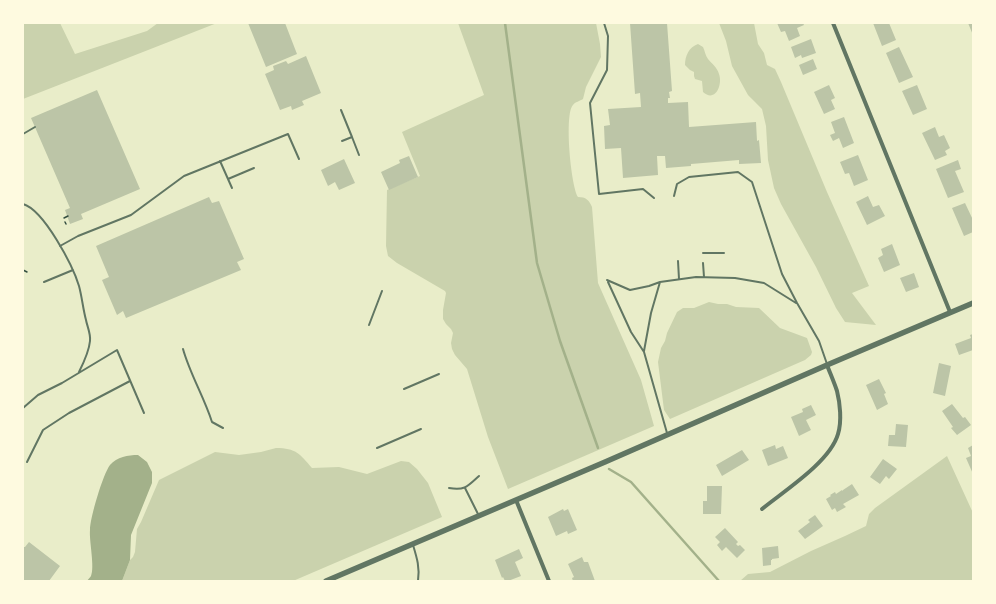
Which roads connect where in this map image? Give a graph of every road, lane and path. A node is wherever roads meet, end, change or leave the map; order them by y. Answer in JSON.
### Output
{"nodes":[{"id":1,"x":604,"y":23,"type":"edge"},
{"id":2,"x":833,"y":23,"type":"edge"},
{"id":3,"x":341,"y":110,"type":"dead end"},
{"id":4,"x":35,"y":127,"type":"dead end"},
{"id":5,"x":23,"y":134,"type":"edge"},
{"id":6,"x":352,"y":137,"type":"junction"},
{"id":7,"x":342,"y":141,"type":"dead end"},
{"id":8,"x":359,"y":155,"type":"dead end"},
{"id":9,"x":299,"y":159,"type":"dead end"},
{"id":10,"x":220,"y":161,"type":"junction"},
{"id":11,"x":254,"y":168,"type":"dead end"},
{"id":12,"x":228,"y":179,"type":"junction"},
{"id":13,"x":232,"y":188,"type":"dead end"},
{"id":14,"x":674,"y":196,"type":"dead end"},
{"id":15,"x":654,"y":198,"type":"dead end"},
{"id":16,"x":23,"y":204,"type":"edge"},
{"id":17,"x":68,"y":216,"type":"dead end"},
{"id":18,"x":64,"y":218,"type":"dead end"},
{"id":19,"x":60,"y":246,"type":"junction"},
{"id":20,"x":703,"y":253,"type":"dead end"},
{"id":21,"x":724,"y":253,"type":"dead end"},
{"id":22,"x":678,"y":261,"type":"dead end"},
{"id":23,"x":703,"y":263,"type":"dead end"},
{"id":24,"x":23,"y":270,"type":"edge"},
{"id":25,"x":73,"y":270,"type":"junction"},
{"id":26,"x":27,"y":272,"type":"dead end"},
{"id":27,"x":704,"y":277,"type":"junction"},
{"id":28,"x":679,"y":279,"type":"junction"},
{"id":29,"x":44,"y":282,"type":"dead end"},
{"id":30,"x":660,"y":282,"type":"junction"},
{"id":31,"x":382,"y":291,"type":"dead end"},
{"id":32,"x":973,"y":302,"type":"edge"},
{"id":33,"x":797,"y":304,"type":"junction"},
{"id":34,"x":950,"y":312,"type":"junction"},
{"id":35,"x":369,"y":325,"type":"dead end"},
{"id":36,"x":183,"y":349,"type":"dead end"},
{"id":37,"x":644,"y":352,"type":"junction"},
{"id":38,"x":827,"y":365,"type":"junction"},
{"id":39,"x":78,"y":372,"type":"junction"},
{"id":40,"x":439,"y":374,"type":"dead end"},
{"id":41,"x":130,"y":381,"type":"junction"},
{"id":42,"x":404,"y":389,"type":"dead end"},
{"id":43,"x":23,"y":408,"type":"edge"},
{"id":44,"x":144,"y":413,"type":"dead end"},
{"id":45,"x":223,"y":428,"type":"dead end"},
{"id":46,"x":421,"y":429,"type":"dead end"},
{"id":47,"x":668,"y":435,"type":"junction"},
{"id":48,"x":377,"y":448,"type":"dead end"},
{"id":49,"x":27,"y":462,"type":"dead end"},
{"id":50,"x":479,"y":476,"type":"dead end"},
{"id":51,"x":449,"y":488,"type":"dead end"},
{"id":52,"x":465,"y":488,"type":"junction"},
{"id":53,"x":516,"y":500,"type":"junction"},
{"id":54,"x":762,"y":509,"type":"dead end"},
{"id":55,"x":479,"y":516,"type":"junction"},
{"id":56,"x":413,"y":544,"type":"junction"},
{"id":57,"x":326,"y":581,"type":"edge"},
{"id":58,"x":418,"y":581,"type":"edge"},
{"id":59,"x":549,"y":581,"type":"edge"}],
"edges":[{"from":1,"to":15,"type":"lane"},
{"from":2,"to":34,"type":"street"},
{"from":3,"to":6,"type":"lane"},
{"from":4,"to":5,"type":"lane"},
{"from":6,"to":7,"type":"lane"},
{"from":6,"to":8,"type":"lane"},
{"from":9,"to":10,"type":"lane"},
{"from":10,"to":12,"type":"lane"},
{"from":10,"to":19,"type":"lane"},
{"from":11,"to":12,"type":"lane"},
{"from":12,"to":13,"type":"lane"},
{"from":14,"to":33,"type":"lane"},
{"from":16,"to":19,"type":"lane"},
{"from":17,"to":18,"type":"path"},
{"from":19,"to":25,"type":"lane"},
{"from":20,"to":21,"type":"lane"},
{"from":22,"to":28,"type":"lane"},
{"from":23,"to":27,"type":"lane"},
{"from":24,"to":26,"type":"path"},
{"from":25,"to":29,"type":"lane"},
{"from":25,"to":39,"type":"lane"},
{"from":27,"to":28,"type":"lane"},
{"from":27,"to":33,"type":"lane"},
{"from":28,"to":30,"type":"lane"},
{"from":30,"to":37,"type":"lane"},
{"from":30,"to":37,"type":"lane"},
{"from":31,"to":35,"type":"lane"},
{"from":32,"to":34,"type":"street"},
{"from":33,"to":38,"type":"lane"},
{"from":34,"to":38,"type":"street"},
{"from":36,"to":45,"type":"lane"},
{"from":37,"to":47,"type":"lane"},
{"from":38,"to":47,"type":"street"},
{"from":38,"to":54,"type":"street"},
{"from":39,"to":41,"type":"lane"},
{"from":39,"to":43,"type":"lane"},
{"from":40,"to":42,"type":"lane"},
{"from":41,"to":44,"type":"lane"},
{"from":41,"to":49,"type":"lane"},
{"from":46,"to":48,"type":"lane"},
{"from":47,"to":53,"type":"street"},
{"from":50,"to":52,"type":"lane"},
{"from":51,"to":52,"type":"lane"},
{"from":52,"to":55,"type":"lane"},
{"from":53,"to":55,"type":"street"},
{"from":53,"to":59,"type":"street"},
{"from":55,"to":56,"type":"street"},
{"from":56,"to":57,"type":"street"},
{"from":56,"to":58,"type":"lane"}]}
